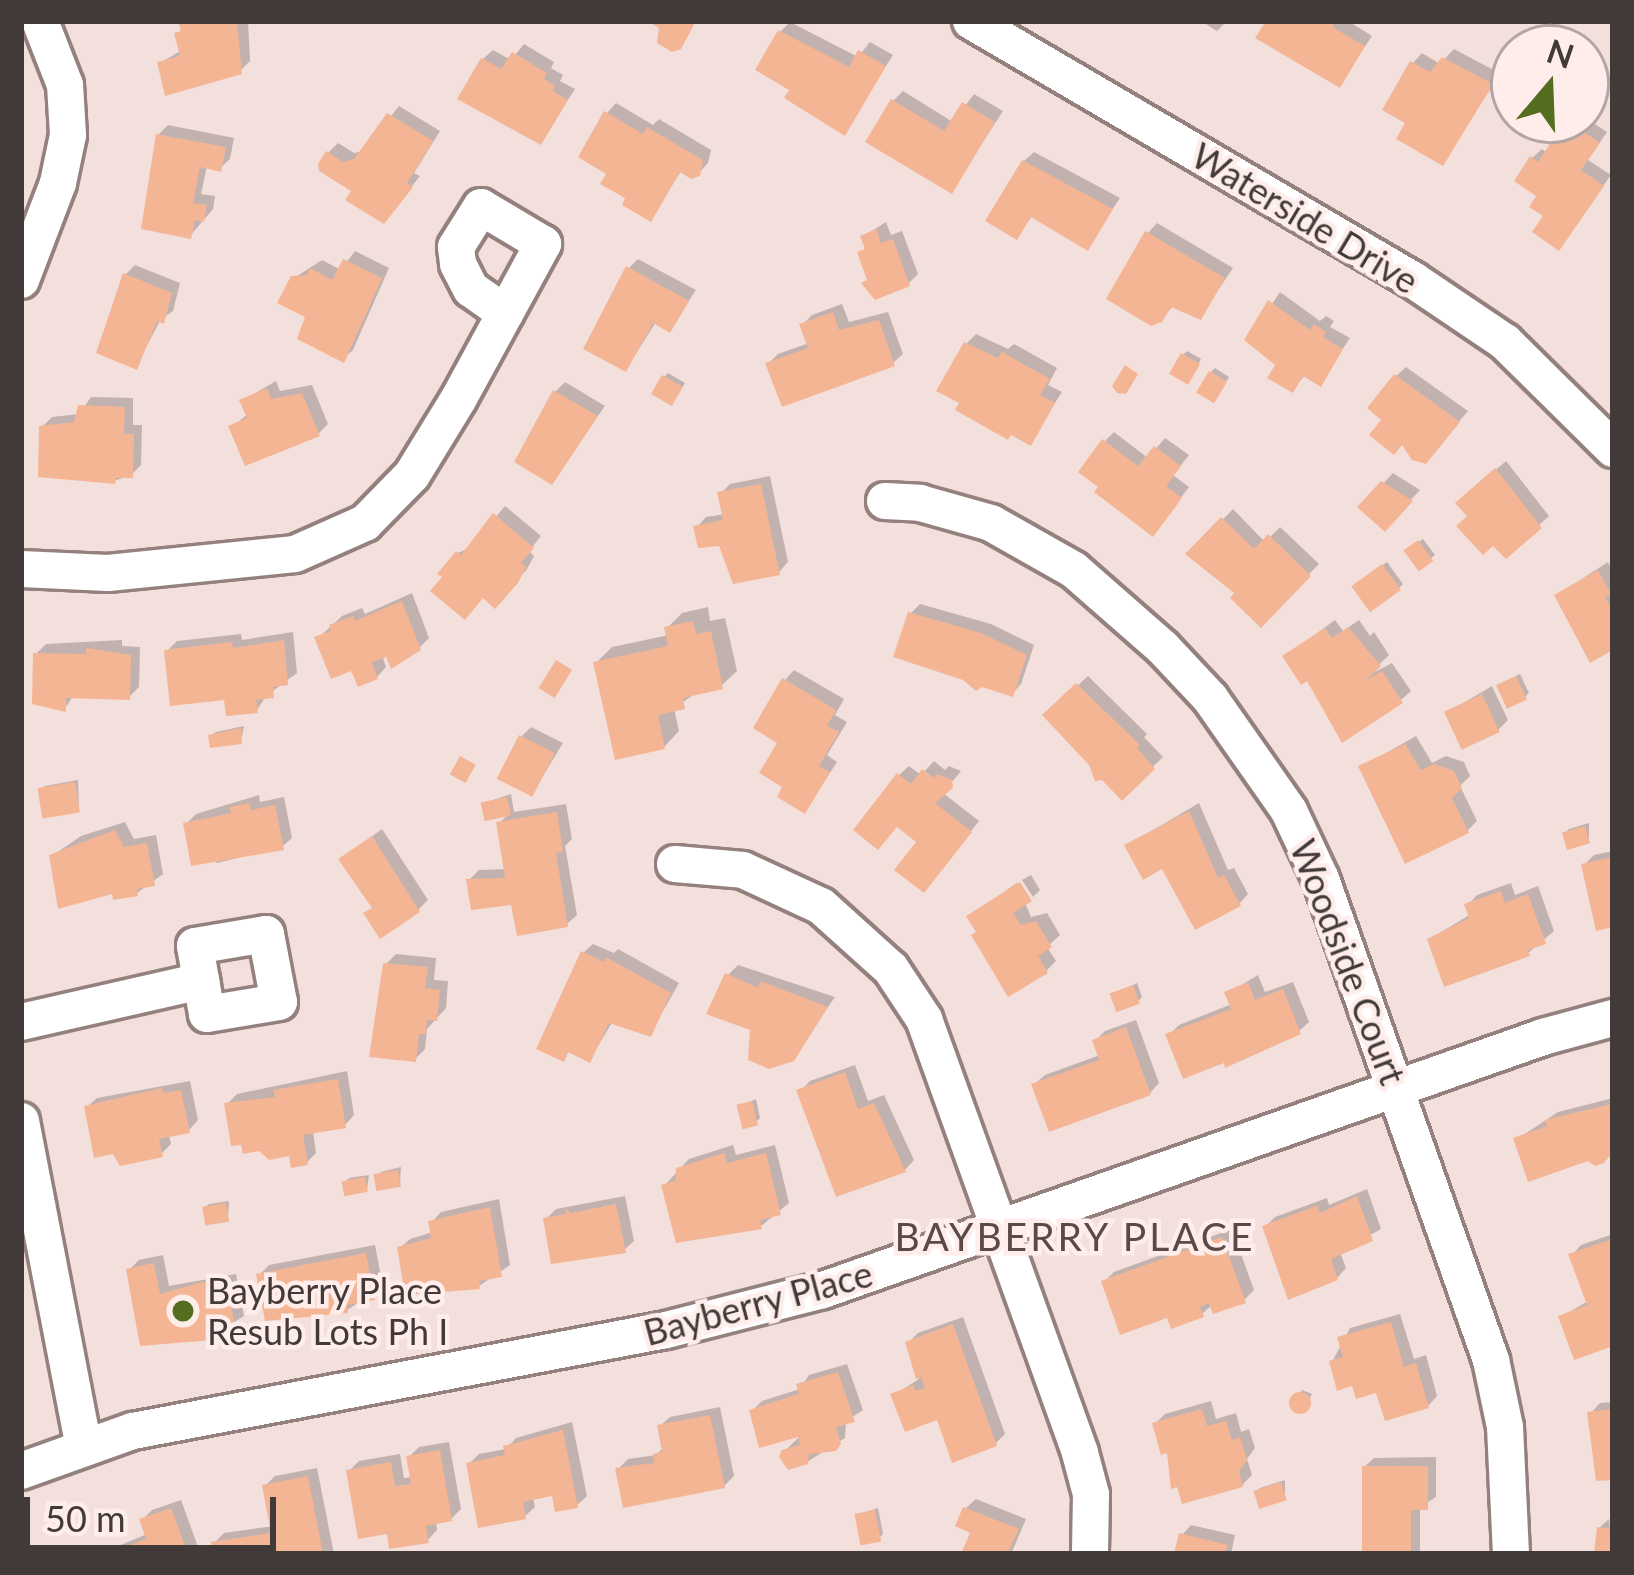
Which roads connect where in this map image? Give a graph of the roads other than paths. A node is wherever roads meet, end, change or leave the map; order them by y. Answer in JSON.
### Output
{"nodes":[{"id":1,"x":40,"y":21,"type":"edge"},
{"id":2,"x":971,"y":21,"type":"edge"},
{"id":3,"x":21,"y":280,"type":"edge"},
{"id":4,"x":506,"y":313,"type":"dead end"},
{"id":5,"x":1613,"y":449,"type":"edge"},
{"id":6,"x":885,"y":501,"type":"dead end"},
{"id":7,"x":21,"y":568,"type":"edge"},
{"id":8,"x":675,"y":864,"type":"dead end"},
{"id":9,"x":201,"y":981,"type":"dead end"},
{"id":10,"x":1613,"y":1018,"type":"edge"},
{"id":11,"x":21,"y":1022,"type":"edge"},
{"id":12,"x":1397,"y":1088,"type":"junction"},
{"id":13,"x":21,"y":1121,"type":"edge"},
{"id":14,"x":1002,"y":1230,"type":"junction"},
{"id":15,"x":84,"y":1447,"type":"junction"},
{"id":16,"x":21,"y":1471,"type":"edge"},
{"id":17,"x":1090,"y":1554,"type":"edge"},
{"id":18,"x":1511,"y":1554,"type":"edge"}],
"edges":[{"from":1,"to":3,"type":"street"},
{"from":2,"to":5,"type":"street","name":"Waterside Drive"},
{"from":4,"to":7,"type":"street"},
{"from":6,"to":12,"type":"street","name":"Woodside Court"},
{"from":8,"to":14,"type":"street"},
{"from":9,"to":11,"type":"street"},
{"from":10,"to":12,"type":"street","name":"Bayberry Place"},
{"from":12,"to":14,"type":"street","name":"Bayberry Place"},
{"from":12,"to":18,"type":"street","name":"Woodside Court"},
{"from":13,"to":15,"type":"street"},
{"from":14,"to":15,"type":"street","name":"Bayberry Place"},
{"from":14,"to":17,"type":"street"},
{"from":15,"to":16,"type":"street","name":"Bayberry Place"}]}
